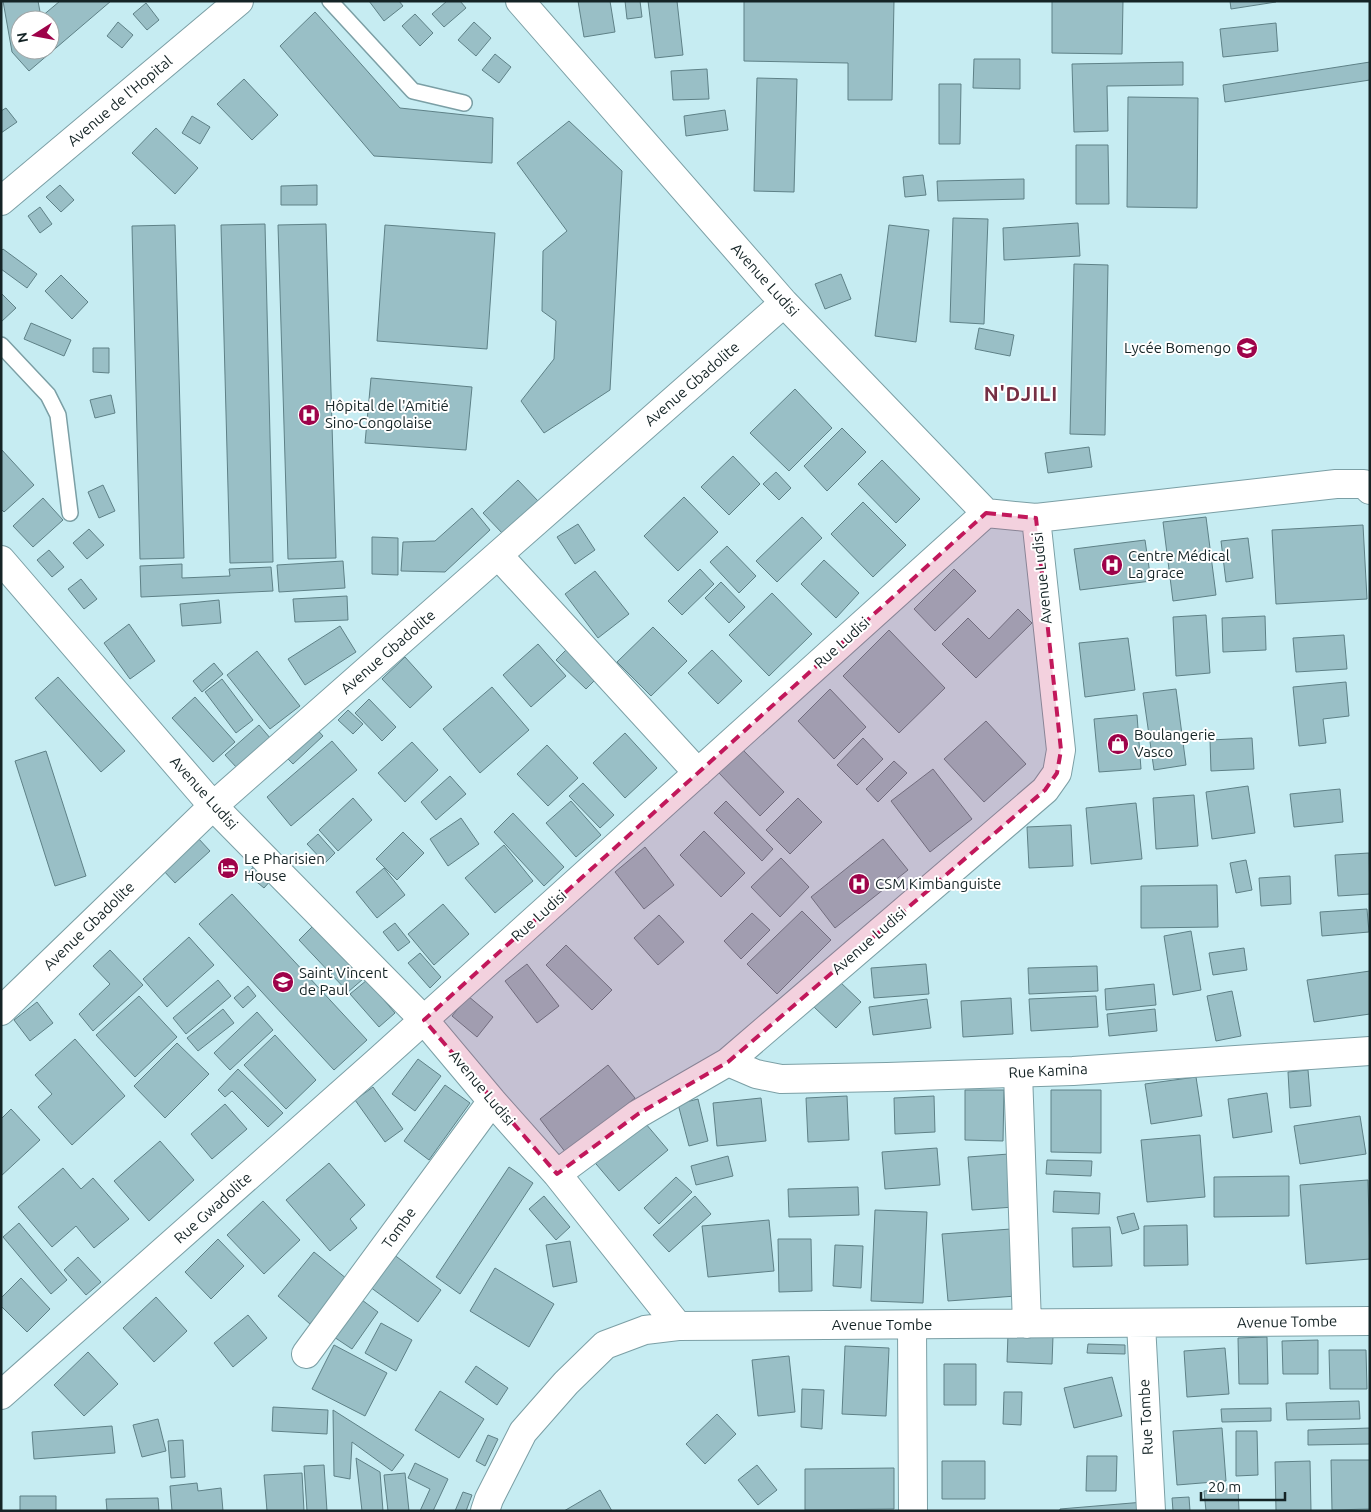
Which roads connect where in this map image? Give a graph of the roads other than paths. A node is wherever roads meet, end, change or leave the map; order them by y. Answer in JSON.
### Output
{"nodes":[{"id":1,"x":240,"y":1,"type":"edge"},
{"id":2,"x":330,"y":1,"type":"edge"},
{"id":3,"x":520,"y":1,"type":"edge"},
{"id":4,"x":464,"y":104,"type":"dead end"},
{"id":5,"x":1,"y":201,"type":"edge"},
{"id":6,"x":784,"y":303,"type":"junction"},
{"id":7,"x":1,"y":344,"type":"edge"},
{"id":8,"x":1370,"y":490,"type":"edge"},
{"id":9,"x":70,"y":513,"type":"dead end"},
{"id":10,"x":986,"y":513,"type":"junction"},
{"id":11,"x":1036,"y":518,"type":"junction"},
{"id":12,"x":498,"y":555,"type":"junction"},
{"id":13,"x":1,"y":560,"type":"edge"},
{"id":14,"x":698,"y":773,"type":"junction"},
{"id":15,"x":213,"y":806,"type":"junction"},
{"id":16,"x":1,"y":1011,"type":"edge"},
{"id":17,"x":424,"y":1020,"type":"junction"},
{"id":18,"x":1370,"y":1051,"type":"edge"},
{"id":19,"x":728,"y":1062,"type":"junction"},
{"id":20,"x":1018,"y":1073,"type":"junction"},
{"id":21,"x":492,"y":1101,"type":"junction"},
{"id":22,"x":557,"y":1174,"type":"junction"},
{"id":23,"x":1370,"y":1321,"type":"edge"},
{"id":24,"x":1028,"y":1324,"type":"junction"},
{"id":25,"x":1141,"y":1324,"type":"junction"},
{"id":26,"x":912,"y":1325,"type":"junction"},
{"id":27,"x":678,"y":1326,"type":"junction"},
{"id":28,"x":306,"y":1354,"type":"dead end"},
{"id":29,"x":1,"y":1395,"type":"edge"},
{"id":30,"x":485,"y":1511,"type":"edge"},
{"id":31,"x":913,"y":1511,"type":"edge"},
{"id":32,"x":1151,"y":1511,"type":"edge"}],
"edges":[{"from":1,"to":5,"type":"street","name":"Avenue de l'Hopital"},
{"from":2,"to":4,"type":"lane"},
{"from":3,"to":6,"type":"street","name":"Avenue Ludisi"},
{"from":6,"to":10,"type":"street","name":"Avenue Ludisi"},
{"from":6,"to":12,"type":"street","name":"Avenue Gbadolite"},
{"from":7,"to":9,"type":"lane"},
{"from":8,"to":11,"type":"street","name":"Avenue Ludisi"},
{"from":10,"to":11,"type":"street","name":"Avenue Ludisi"},
{"from":10,"to":14,"type":"street","name":"Rue Ludisi"},
{"from":11,"to":19,"type":"street","name":"Avenue Ludisi"},
{"from":12,"to":14,"type":"street"},
{"from":12,"to":15,"type":"street","name":"Avenue Gbadolite"},
{"from":13,"to":15,"type":"street","name":"Avenue Ludisi"},
{"from":14,"to":17,"type":"street","name":"Rue Ludisi"},
{"from":15,"to":16,"type":"street","name":"Avenue Gbadolite"},
{"from":15,"to":17,"type":"street","name":"Avenue Ludisi"},
{"from":17,"to":21,"type":"street","name":"Avenue Ludisi"},
{"from":17,"to":29,"type":"street","name":"Rue Gwadolite"},
{"from":18,"to":20,"type":"street","name":"Rue Kamina"},
{"from":19,"to":20,"type":"street","name":"Rue Kamina"},
{"from":19,"to":22,"type":"street","name":"Avenue Ludisi"},
{"from":20,"to":24,"type":"street"},
{"from":21,"to":22,"type":"street","name":"Avenue Ludisi"},
{"from":21,"to":28,"type":"street","name":"Tombe"},
{"from":22,"to":27,"type":"street","name":"Avenue Ludisi"},
{"from":23,"to":25,"type":"street","name":"Avenue Tombe"},
{"from":24,"to":25,"type":"street","name":"Avenue Tombe"},
{"from":24,"to":26,"type":"street","name":"Avenue Tombe"},
{"from":25,"to":32,"type":"street","name":"Rue Tombe"},
{"from":26,"to":27,"type":"street","name":"Avenue Tombe"},
{"from":26,"to":31,"type":"street"},
{"from":27,"to":30,"type":"street","name":"Avenue Tombe"}]}
